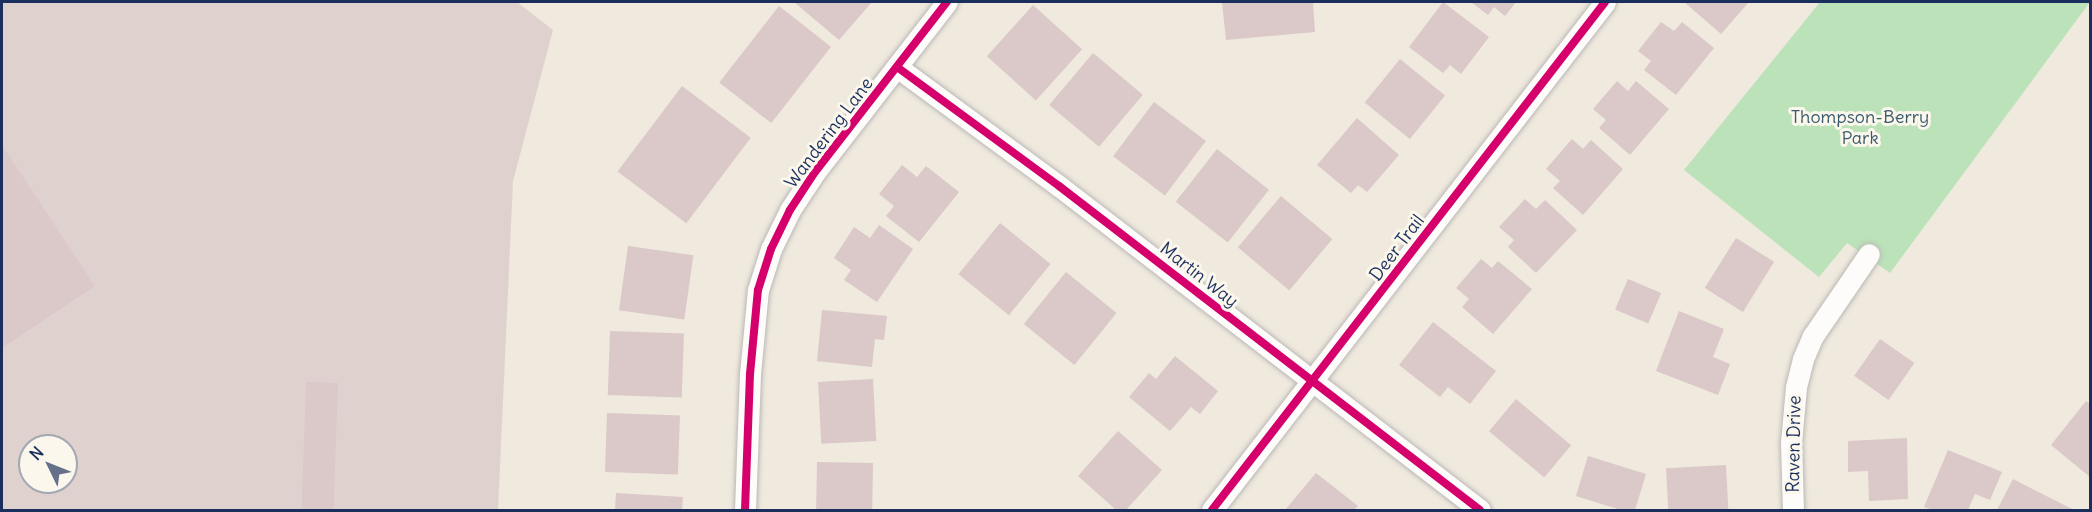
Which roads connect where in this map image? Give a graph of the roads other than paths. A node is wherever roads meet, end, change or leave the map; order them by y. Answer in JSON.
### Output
{"nodes":[{"id":1,"x":947,"y":2,"type":"edge"},
{"id":2,"x":1605,"y":2,"type":"edge"},
{"id":3,"x":897,"y":67,"type":"junction"},
{"id":4,"x":1869,"y":254,"type":"dead end"},
{"id":5,"x":1313,"y":382,"type":"junction"},
{"id":6,"x":745,"y":510,"type":"edge"},
{"id":7,"x":1212,"y":510,"type":"edge"},
{"id":8,"x":1480,"y":510,"type":"edge"},
{"id":9,"x":1793,"y":510,"type":"edge"}],
"edges":[{"from":1,"to":3,"type":"street","name":"Wandering Lane"},
{"from":2,"to":5,"type":"street","name":"Deer Trail"},
{"from":3,"to":5,"type":"street","name":"Martin Way"},
{"from":3,"to":6,"type":"street","name":"Wandering Lane"},
{"from":4,"to":9,"type":"street","name":"Raven Drive"},
{"from":5,"to":7,"type":"street","name":"Deer Trail"},
{"from":5,"to":8,"type":"street","name":"Martin Way"}]}
